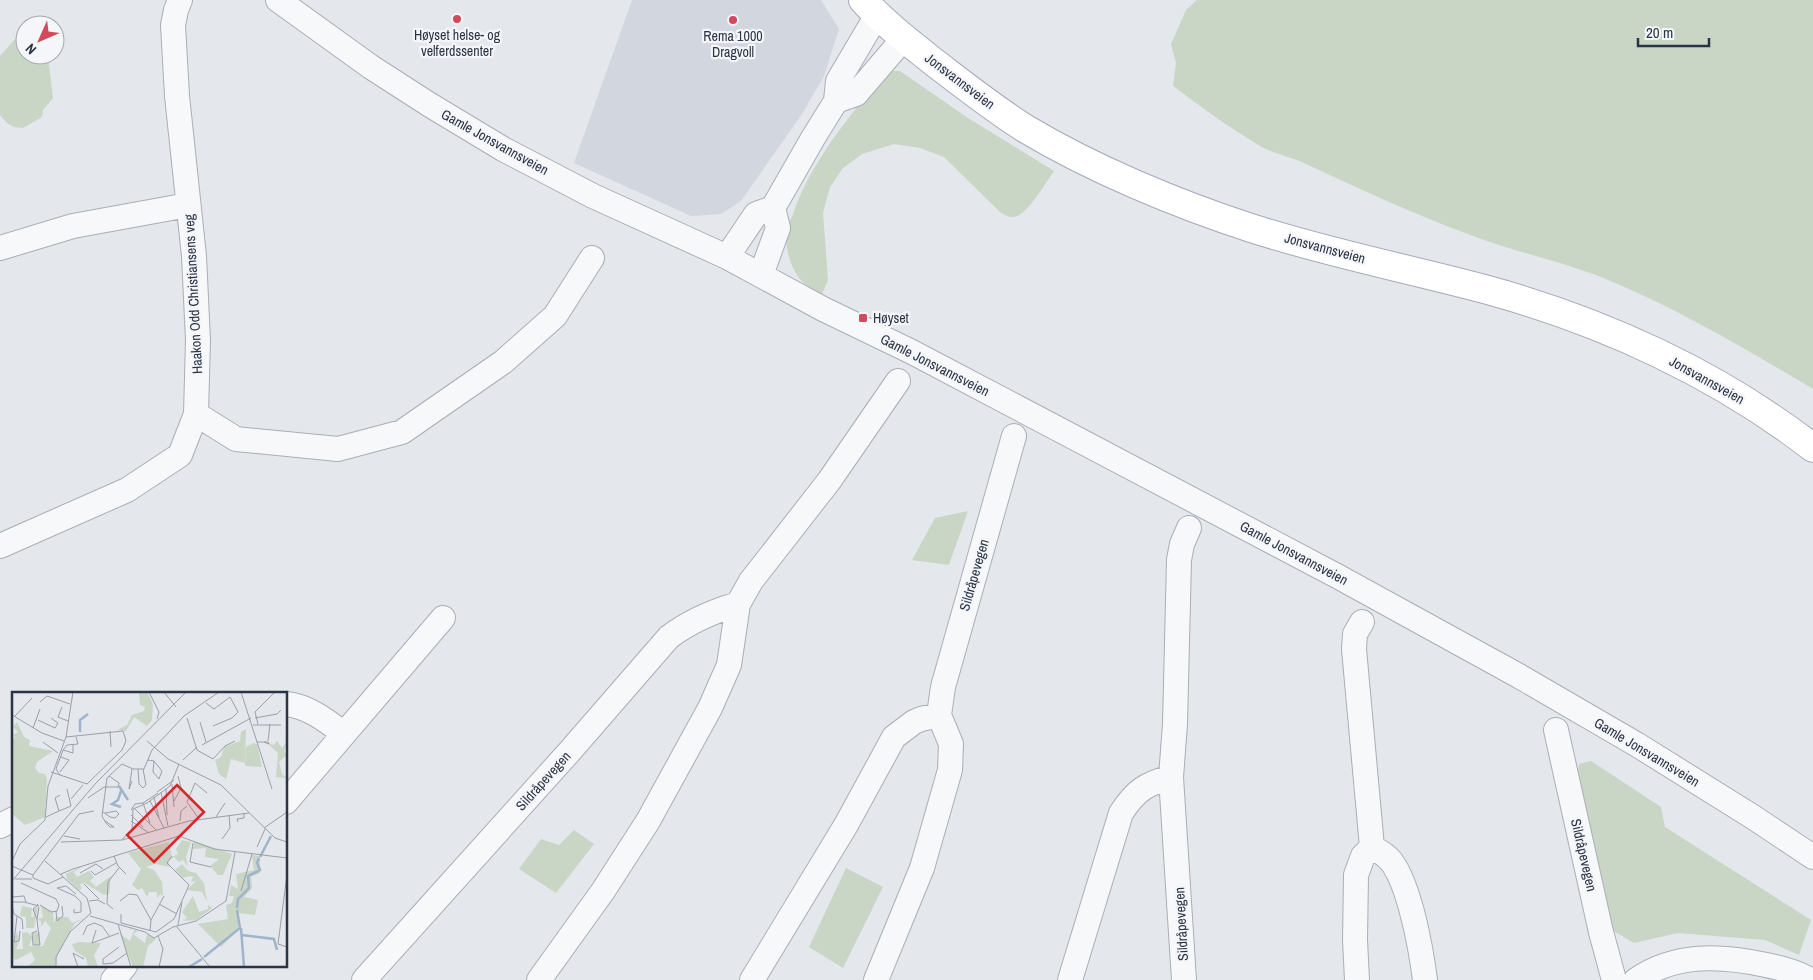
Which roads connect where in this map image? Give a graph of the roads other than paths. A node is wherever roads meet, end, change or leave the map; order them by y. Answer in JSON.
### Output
{"nodes":[{"id":1,"x":180,"y":0,"type":"edge"},
{"id":2,"x":278,"y":0,"type":"edge"},
{"id":3,"x":870,"y":8,"type":"edge"},
{"id":4,"x":904,"y":38,"type":"junction"},
{"id":5,"x":836,"y":101,"type":"junction"},
{"id":6,"x":188,"y":205,"type":"junction"},
{"id":7,"x":773,"y":208,"type":"junction"},
{"id":8,"x":0,"y":248,"type":"edge"},
{"id":9,"x":727,"y":256,"type":"junction"},
{"id":10,"x":592,"y":258,"type":"dead end"},
{"id":11,"x":761,"y":275,"type":"junction"},
{"id":12,"x":898,"y":380,"type":"dead end"},
{"id":13,"x":196,"y":414,"type":"junction"},
{"id":14,"x":1014,"y":436,"type":"dead end"},
{"id":15,"x":1813,"y":448,"type":"edge"},
{"id":16,"x":1189,"y":528,"type":"dead end"},
{"id":17,"x":0,"y":546,"type":"edge"},
{"id":18,"x":738,"y":604,"type":"junction"},
{"id":19,"x":443,"y":618,"type":"dead end"},
{"id":20,"x":1362,"y":622,"type":"dead end"},
{"id":21,"x":288,"y":704,"type":"edge"},
{"id":22,"x":938,"y":715,"type":"junction"},
{"id":23,"x":1556,"y":730,"type":"dead end"},
{"id":24,"x":344,"y":734,"type":"junction"},
{"id":25,"x":1172,"y":777,"type":"junction"},
{"id":26,"x":288,"y":800,"type":"edge"},
{"id":27,"x":12,"y":821,"type":"edge"},
{"id":28,"x":0,"y":826,"type":"edge"},
{"id":29,"x":1372,"y":847,"type":"junction"},
{"id":30,"x":1813,"y":857,"type":"edge"},
{"id":31,"x":123,"y":968,"type":"edge"},
{"id":32,"x":113,"y":980,"type":"edge"},
{"id":33,"x":364,"y":980,"type":"edge"},
{"id":34,"x":539,"y":980,"type":"edge"},
{"id":35,"x":752,"y":980,"type":"edge"},
{"id":36,"x":876,"y":980,"type":"edge"},
{"id":37,"x":1070,"y":980,"type":"edge"},
{"id":38,"x":1184,"y":980,"type":"edge"},
{"id":39,"x":1357,"y":980,"type":"edge"},
{"id":40,"x":1425,"y":980,"type":"edge"},
{"id":41,"x":1614,"y":980,"type":"edge"},
{"id":42,"x":1636,"y":980,"type":"edge"},
{"id":43,"x":1810,"y":980,"type":"edge"}],
"edges":[{"from":1,"to":6,"type":"street","name":"Haakon Odd Christiansens veg"},
{"from":2,"to":9,"type":"street","name":"Gamle Jonsvannsveien"},
{"from":3,"to":4,"type":"main road","name":"Jonsvannsveien"},
{"from":3,"to":5,"type":"street"},
{"from":4,"to":5,"type":"street"},
{"from":4,"to":15,"type":"main road","name":"Jonsvannsveien"},
{"from":5,"to":7,"type":"street"},
{"from":6,"to":8,"type":"street","name":"Haakon Odd Christiansens veg"},
{"from":6,"to":13,"type":"street","name":"Haakon Odd Christiansens veg"},
{"from":7,"to":9,"type":"street"},
{"from":7,"to":11,"type":"street"},
{"from":9,"to":11,"type":"street","name":"Gamle Jonsvannsveien"},
{"from":10,"to":13,"type":"street"},
{"from":11,"to":30,"type":"street","name":"Gamle Jonsvannsveien"},
{"from":12,"to":18,"type":"street"},
{"from":13,"to":17,"type":"street","name":"Haakon Odd Christiansens veg"},
{"from":14,"to":22,"type":"street","name":"Sildråpevegen"},
{"from":16,"to":25,"type":"street","name":"Sildråpevegen"},
{"from":18,"to":33,"type":"street","name":"Sildråpevegen"},
{"from":18,"to":34,"type":"street"},
{"from":19,"to":24,"type":"street"},
{"from":20,"to":29,"type":"street"},
{"from":21,"to":24,"type":"street"},
{"from":22,"to":35,"type":"street"},
{"from":22,"to":36,"type":"street"},
{"from":23,"to":41,"type":"street","name":"Sildråpevegen"},
{"from":24,"to":26,"type":"street"},
{"from":25,"to":37,"type":"street"},
{"from":25,"to":38,"type":"street","name":"Sildråpevegen"},
{"from":27,"to":28,"type":"street"},
{"from":29,"to":39,"type":"street"},
{"from":29,"to":40,"type":"street"},
{"from":31,"to":32,"type":"street"},
{"from":42,"to":43,"type":"street"}]}
